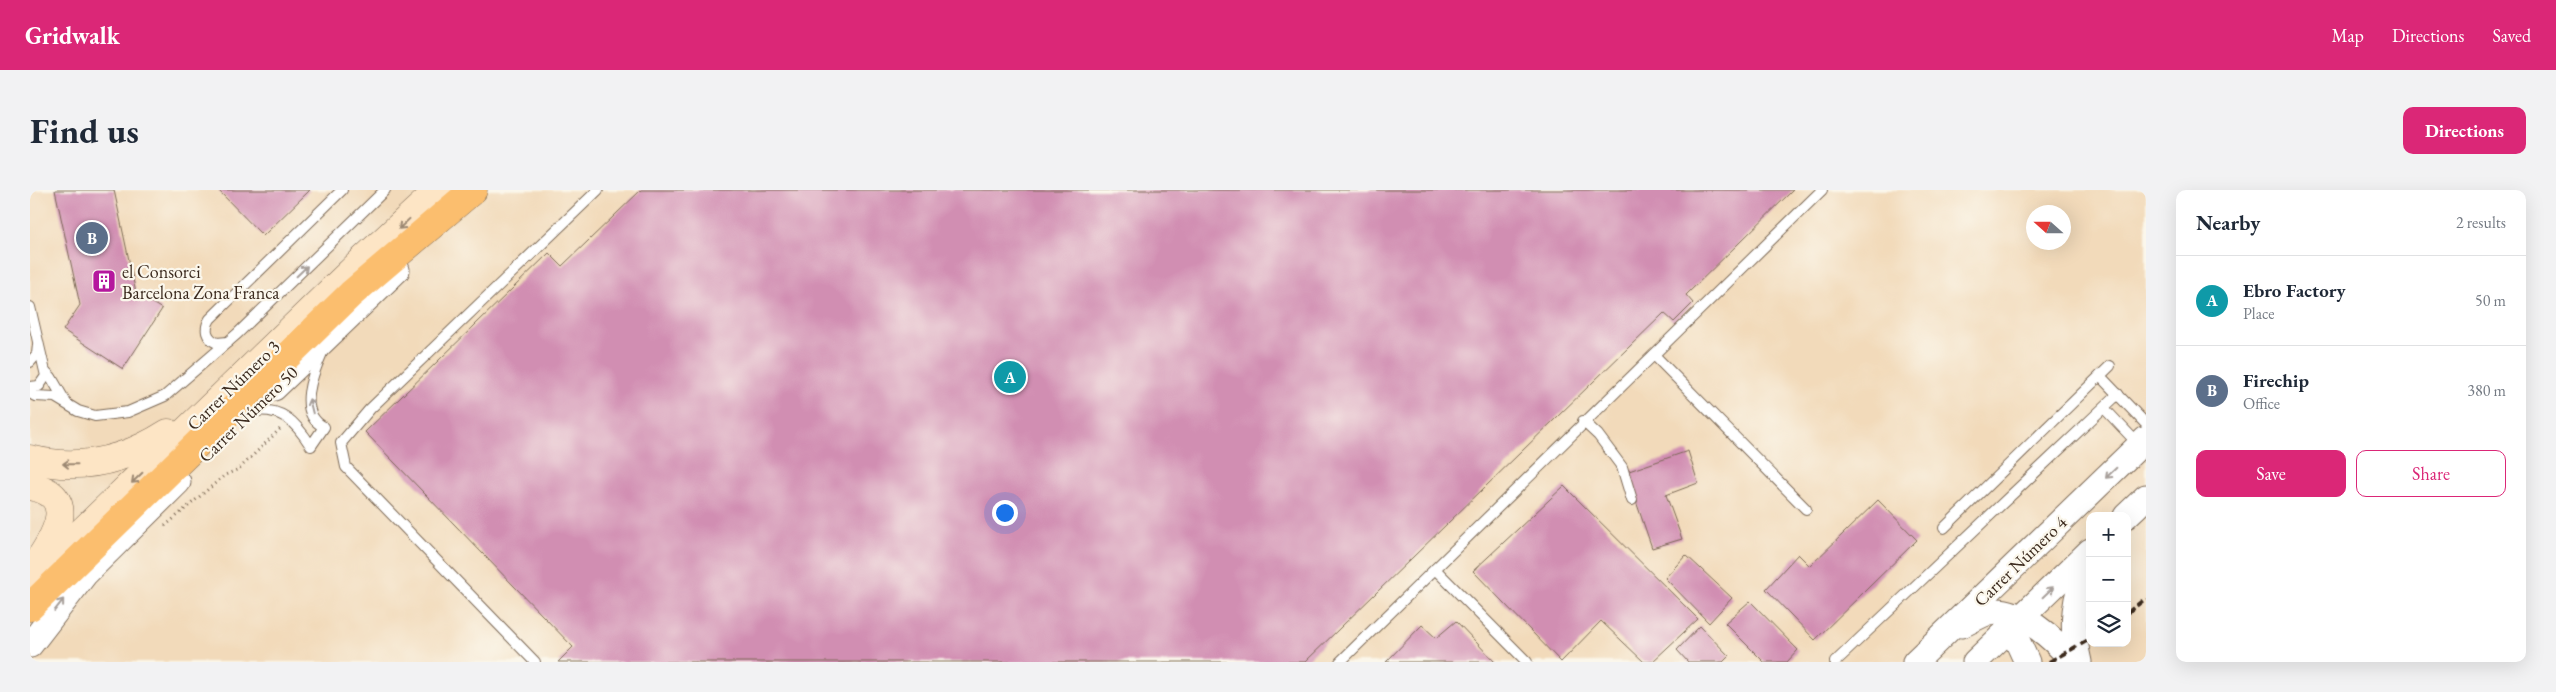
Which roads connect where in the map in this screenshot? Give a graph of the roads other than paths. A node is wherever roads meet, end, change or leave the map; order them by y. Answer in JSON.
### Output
{"nodes":[{"id":1,"x":342,"y":190,"type":"edge"},
{"id":2,"x":386,"y":190,"type":"edge"},
{"id":3,"x":439,"y":190,"type":"edge"},
{"id":4,"x":474,"y":190,"type":"edge"},
{"id":5,"x":598,"y":190,"type":"edge"},
{"id":6,"x":1822,"y":190,"type":"edge"},
{"id":7,"x":30,"y":307,"type":"edge"},
{"id":8,"x":331,"y":333,"type":"junction"},
{"id":9,"x":209,"y":338,"type":"junction"},
{"id":10,"x":38,"y":342,"type":"junction"},
{"id":11,"x":229,"y":342,"type":"junction"},
{"id":12,"x":1654,"y":355,"type":"junction"},
{"id":13,"x":30,"y":362,"type":"edge"},
{"id":14,"x":2110,"y":366,"type":"dead end"},
{"id":15,"x":45,"y":370,"type":"junction"},
{"id":16,"x":196,"y":371,"type":"junction"},
{"id":17,"x":2100,"y":376,"type":"junction"},
{"id":18,"x":30,"y":387,"type":"edge"},
{"id":19,"x":30,"y":393,"type":"edge"},
{"id":20,"x":2118,"y":394,"type":"junction"},
{"id":21,"x":66,"y":402,"type":"junction"},
{"id":22,"x":210,"y":407,"type":"junction"},
{"id":23,"x":2104,"y":408,"type":"junction"},
{"id":24,"x":250,"y":412,"type":"junction"},
{"id":25,"x":1583,"y":421,"type":"junction"},
{"id":26,"x":2144,"y":436,"type":"edge"},
{"id":27,"x":30,"y":459,"type":"edge"},
{"id":28,"x":30,"y":486,"type":"edge"},
{"id":29,"x":2146,"y":497,"type":"edge"},
{"id":30,"x":1632,"y":500,"type":"dead end"},
{"id":31,"x":1806,"y":509,"type":"dead end"},
{"id":32,"x":2130,"y":512,"type":"edge"},
{"id":33,"x":1944,"y":528,"type":"dead end"},
{"id":34,"x":2086,"y":554,"type":"edge"},
{"id":35,"x":2016,"y":566,"type":"junction"},
{"id":36,"x":1435,"y":569,"type":"junction"},
{"id":37,"x":2086,"y":571,"type":"edge"},
{"id":38,"x":30,"y":574,"type":"edge"},
{"id":39,"x":30,"y":582,"type":"edge"},
{"id":40,"x":30,"y":607,"type":"edge"},
{"id":41,"x":2011,"y":619,"type":"junction"},
{"id":42,"x":1944,"y":634,"type":"junction"},
{"id":43,"x":30,"y":645,"type":"edge"},
{"id":44,"x":535,"y":662,"type":"edge"},
{"id":45,"x":1340,"y":662,"type":"edge"},
{"id":46,"x":1527,"y":662,"type":"edge"},
{"id":47,"x":1835,"y":662,"type":"edge"},
{"id":48,"x":1915,"y":662,"type":"edge"},
{"id":49,"x":1975,"y":662,"type":"edge"},
{"id":50,"x":2027,"y":662,"type":"edge"},
{"id":51,"x":2073,"y":662,"type":"edge"},
{"id":52,"x":2079,"y":662,"type":"edge"}],
"edges":[{"from":1,"to":9,"type":"lane"},
{"from":11,"to":2,"type":"lane","one_way":true},
{"from":3,"to":22,"type":"main road","name":"Carrer Número 3","one_way":true},
{"from":4,"to":8,"type":"street","name":"Carrer Número 50"},
{"from":4,"to":40,"type":"highway"},
{"from":5,"to":44,"type":"lane"},
{"from":6,"to":12,"type":"lane"},
{"from":7,"to":10,"type":"lane"},
{"from":8,"to":24,"type":"street","name":"Carrer Número 50"},
{"from":24,"to":8,"type":"lane","one_way":true},
{"from":9,"to":11,"type":"lane"},
{"from":9,"to":16,"type":"lane"},
{"from":10,"to":13,"type":"lane"},
{"from":10,"to":15,"type":"lane"},
{"from":11,"to":16,"type":"lane"},
{"from":12,"to":25,"type":"lane"},
{"from":12,"to":31,"type":"lane"},
{"from":13,"to":15,"type":"lane"},
{"from":14,"to":17,"type":"lane"},
{"from":15,"to":18,"type":"lane"},
{"from":15,"to":21,"type":"lane"},
{"from":16,"to":21,"type":"lane"},
{"from":17,"to":20,"type":"lane"},
{"from":17,"to":33,"type":"lane"},
{"from":19,"to":21,"type":"lane"},
{"from":20,"to":23,"type":"lane"},
{"from":20,"to":26,"type":"lane"},
{"from":22,"to":27,"type":"main road","one_way":true},
{"from":22,"to":39,"type":"main road","name":"Carrer Número 3","one_way":true},
{"from":23,"to":26,"type":"lane"},
{"from":23,"to":47,"type":"lane"},
{"from":43,"to":24,"type":"street","name":"Carrer Número 50","one_way":true},
{"from":25,"to":30,"type":"lane"},
{"from":25,"to":36,"type":"lane"},
{"from":26,"to":35,"type":"street","name":"Carrer Número 4","one_way":true},
{"from":28,"to":38,"type":"main road"},
{"from":29,"to":32,"type":"street"},
{"from":41,"to":34,"type":"street","one_way":true},
{"from":35,"to":41,"type":"street"},
{"from":35,"to":42,"type":"street","name":"Carrer Número 4"},
{"from":36,"to":45,"type":"lane"},
{"from":36,"to":46,"type":"lane"},
{"from":37,"to":52,"type":"street"},
{"from":41,"to":42,"type":"street"},
{"from":41,"to":49,"type":"street"},
{"from":41,"to":50,"type":"street"},
{"from":41,"to":51,"type":"street"},
{"from":42,"to":48,"type":"street","name":"Carrer Número 4"}]}
